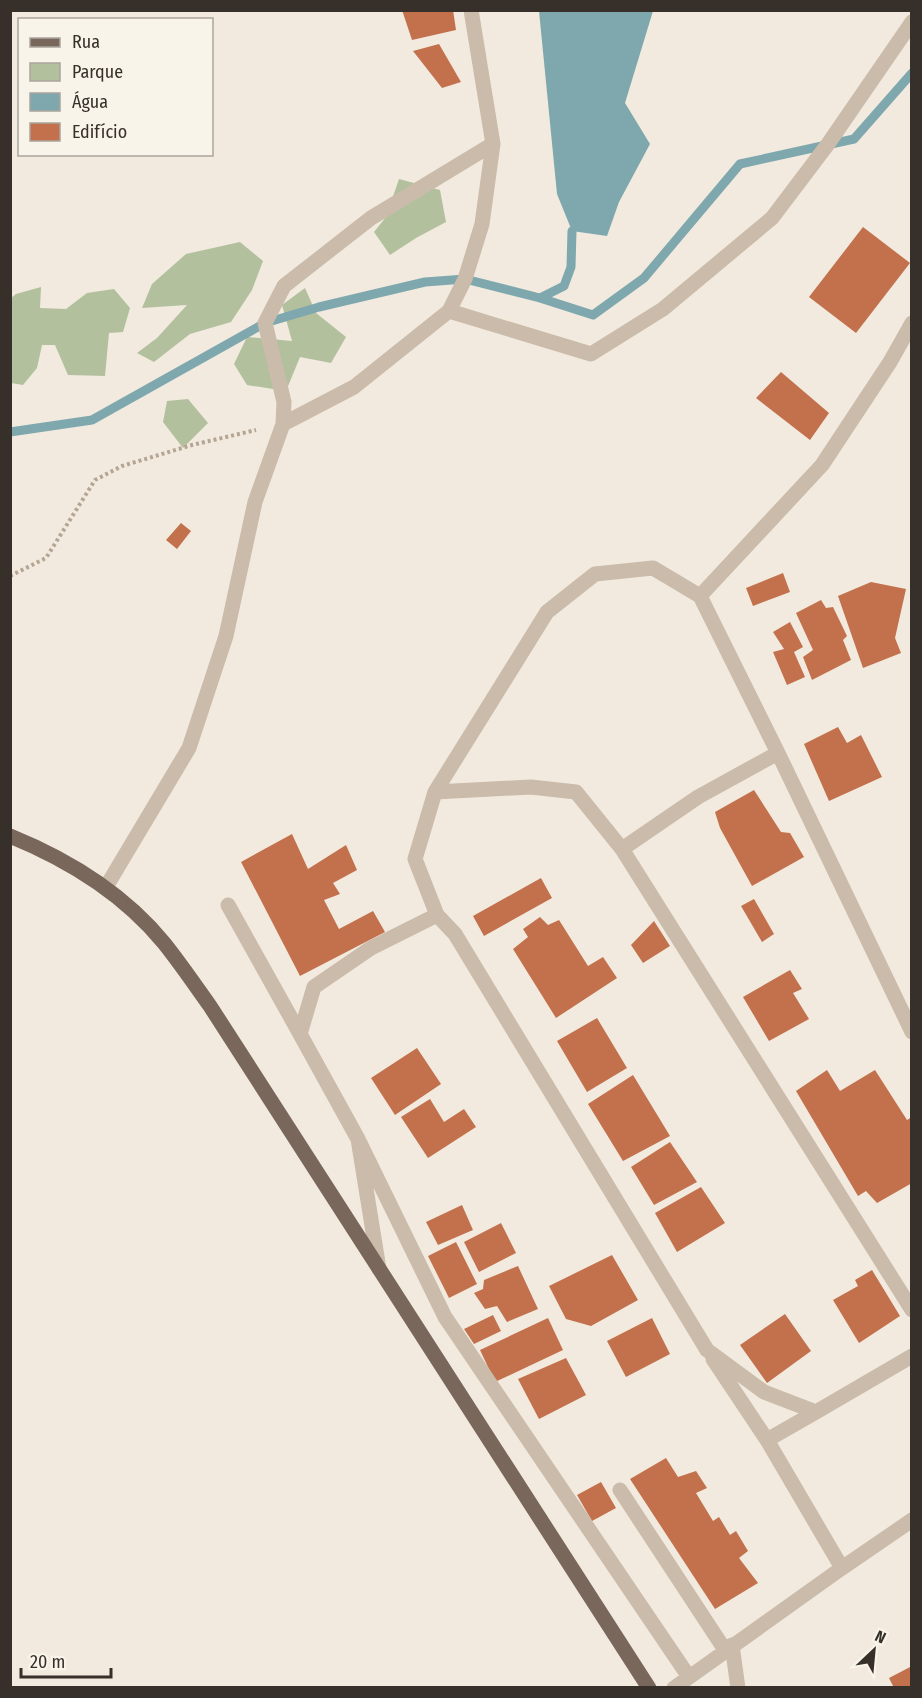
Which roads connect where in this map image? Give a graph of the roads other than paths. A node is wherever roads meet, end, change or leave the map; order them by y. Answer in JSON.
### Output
{"nodes":[{"id":1,"x":471,"y":10,"type":"edge"},
{"id":2,"x":912,"y":22,"type":"edge"},
{"id":3,"x":493,"y":144,"type":"junction"},
{"id":4,"x":448,"y":311,"type":"junction"},
{"id":5,"x":912,"y":323,"type":"edge"},
{"id":6,"x":283,"y":424,"type":"junction"},
{"id":7,"x":700,"y":596,"type":"junction"},
{"id":8,"x":778,"y":753,"type":"junction"},
{"id":9,"x":435,"y":792,"type":"junction"},
{"id":10,"x":10,"y":836,"type":"edge"},
{"id":11,"x":622,"y":849,"type":"junction"},
{"id":12,"x":106,"y":888,"type":"junction"},
{"id":13,"x":228,"y":904,"type":"dead end"},
{"id":14,"x":437,"y":915,"type":"junction"},
{"id":15,"x":912,"y":1032,"type":"edge"},
{"id":16,"x":300,"y":1034,"type":"junction"},
{"id":17,"x":358,"y":1139,"type":"junction"},
{"id":18,"x":379,"y":1269,"type":"junction"},
{"id":19,"x":912,"y":1310,"type":"edge"},
{"id":20,"x":707,"y":1350,"type":"junction"},
{"id":21,"x":912,"y":1356,"type":"edge"},
{"id":22,"x":816,"y":1412,"type":"junction"},
{"id":23,"x":767,"y":1440,"type":"junction"},
{"id":24,"x":620,"y":1490,"type":"dead end"},
{"id":25,"x":912,"y":1520,"type":"edge"},
{"id":26,"x":842,"y":1568,"type":"junction"},
{"id":27,"x":729,"y":1648,"type":"junction"},
{"id":28,"x":689,"y":1677,"type":"junction"},
{"id":29,"x":649,"y":1688,"type":"edge"},
{"id":30,"x":674,"y":1688,"type":"edge"},
{"id":31,"x":738,"y":1688,"type":"edge"}],
"edges":[{"from":1,"to":3,"type":"street"},
{"from":2,"to":4,"type":"street"},
{"from":3,"to":4,"type":"street"},
{"from":3,"to":6,"type":"street"},
{"from":4,"to":6,"type":"street"},
{"from":5,"to":7,"type":"street"},
{"from":6,"to":12,"type":"street"},
{"from":7,"to":8,"type":"street"},
{"from":7,"to":9,"type":"street"},
{"from":8,"to":11,"type":"street"},
{"from":8,"to":15,"type":"street"},
{"from":9,"to":11,"type":"street"},
{"from":9,"to":14,"type":"street"},
{"from":10,"to":12,"type":"main road"},
{"from":11,"to":19,"type":"street"},
{"from":12,"to":18,"type":"main road"},
{"from":13,"to":16,"type":"street"},
{"from":14,"to":16,"type":"street"},
{"from":14,"to":20,"type":"street"},
{"from":16,"to":17,"type":"street"},
{"from":17,"to":18,"type":"street"},
{"from":17,"to":28,"type":"street"},
{"from":18,"to":29,"type":"main road"},
{"from":20,"to":22,"type":"street"},
{"from":20,"to":23,"type":"street"},
{"from":21,"to":22,"type":"street"},
{"from":22,"to":23,"type":"street"},
{"from":23,"to":26,"type":"street"},
{"from":24,"to":27,"type":"street"},
{"from":25,"to":26,"type":"street"},
{"from":26,"to":27,"type":"street"},
{"from":27,"to":28,"type":"street"},
{"from":27,"to":31,"type":"street"},
{"from":28,"to":30,"type":"street"}]}
